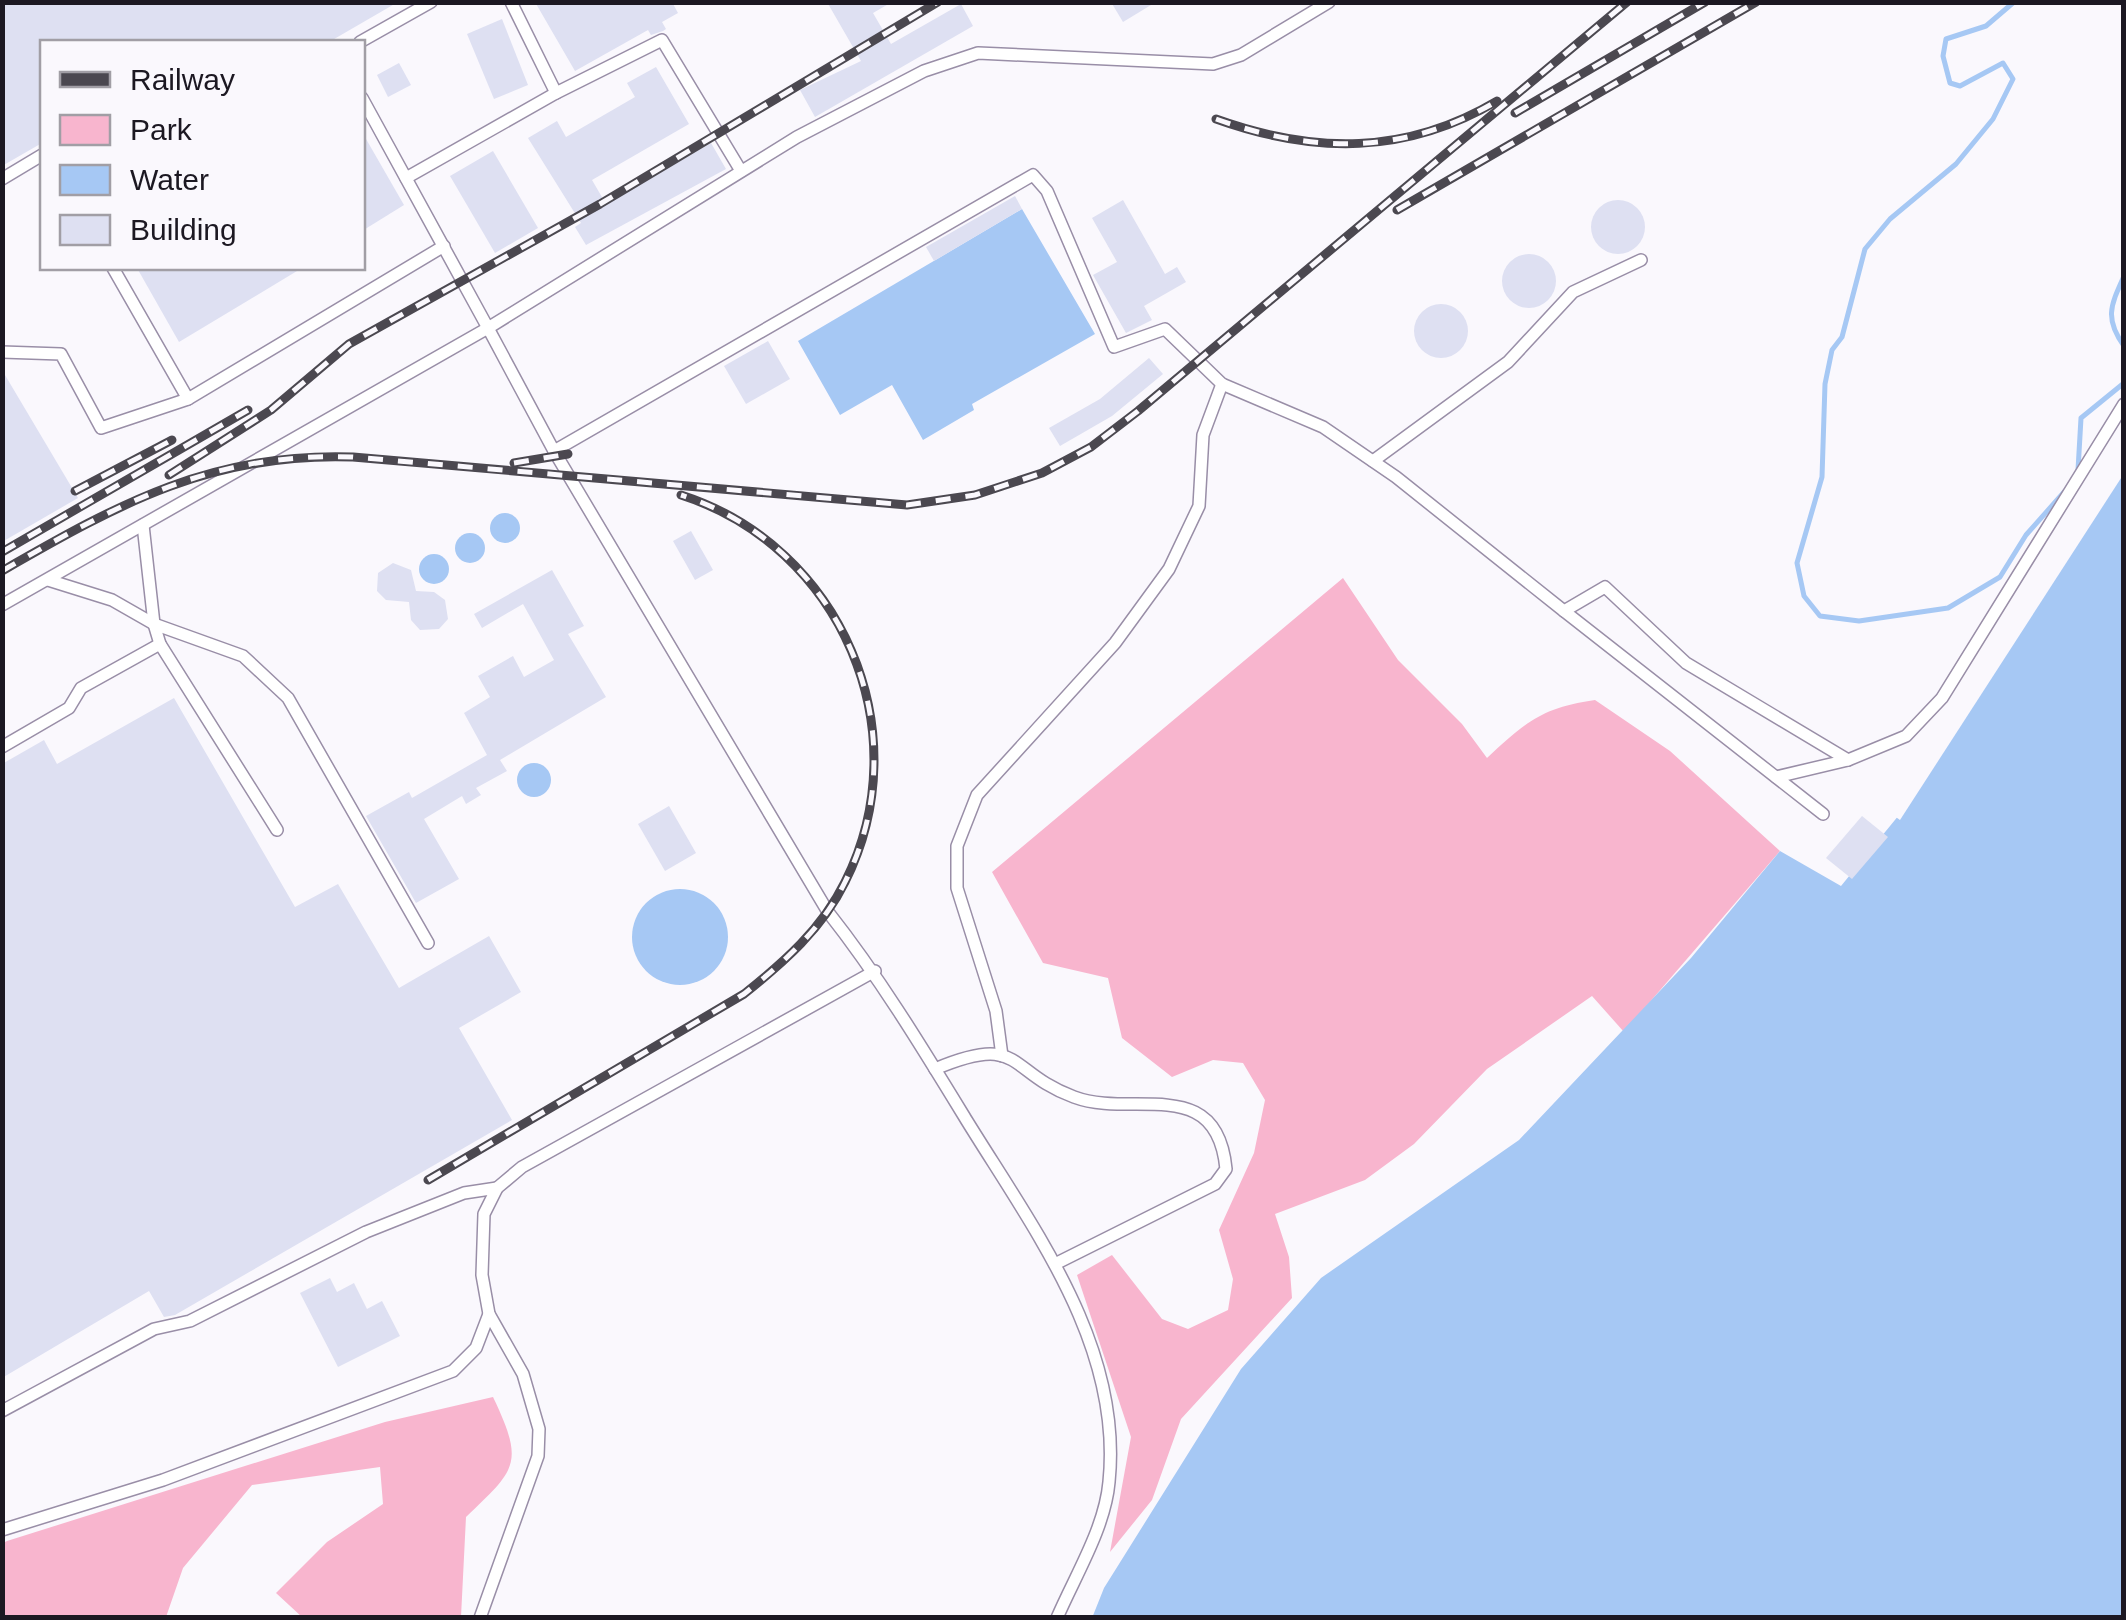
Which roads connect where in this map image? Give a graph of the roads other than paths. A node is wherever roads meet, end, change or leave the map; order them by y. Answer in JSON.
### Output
{"nodes":[{"id":1,"x":431,"y":2,"type":"edge"},
{"id":2,"x":511,"y":2,"type":"edge"},
{"id":3,"x":1329,"y":2,"type":"edge"},
{"id":4,"x":364,"y":40,"type":"edge"},
{"id":5,"x":556,"y":93,"type":"junction"},
{"id":6,"x":365,"y":103,"type":"edge"},
{"id":7,"x":40,"y":156,"type":"edge"},
{"id":8,"x":742,"y":172,"type":"junction"},
{"id":9,"x":406,"y":178,"type":"junction"},
{"id":10,"x":2,"y":179,"type":"edge"},
{"id":11,"x":444,"y":246,"type":"junction"},
{"id":12,"x":1641,"y":260,"type":"dead end"},
{"id":13,"x":114,"y":270,"type":"edge"},
{"id":14,"x":488,"y":328,"type":"junction"},
{"id":15,"x":2,"y":352,"type":"edge"},
{"id":16,"x":1222,"y":384,"type":"junction"},
{"id":17,"x":188,"y":399,"type":"junction"},
{"id":18,"x":2124,"y":404,"type":"edge"},
{"id":19,"x":554,"y":451,"type":"junction"},
{"id":20,"x":1373,"y":461,"type":"junction"},
{"id":21,"x":143,"y":525,"type":"junction"},
{"id":22,"x":48,"y":580,"type":"junction"},
{"id":23,"x":2,"y":606,"type":"edge"},
{"id":24,"x":1564,"y":611,"type":"junction"},
{"id":25,"x":154,"y":624,"type":"junction"},
{"id":26,"x":160,"y":644,"type":"junction"},
{"id":27,"x":2,"y":747,"type":"edge"},
{"id":28,"x":1848,"y":760,"type":"junction"},
{"id":29,"x":1776,"y":777,"type":"junction"},
{"id":30,"x":1823,"y":814,"type":"dead end"},
{"id":31,"x":277,"y":830,"type":"dead end"},
{"id":32,"x":428,"y":943,"type":"dead end"},
{"id":33,"x":875,"y":971,"type":"junction"},
{"id":34,"x":1002,"y":1056,"type":"junction"},
{"id":35,"x":935,"y":1069,"type":"junction"},
{"id":36,"x":497,"y":1188,"type":"junction"},
{"id":37,"x":1055,"y":1264,"type":"junction"},
{"id":38,"x":488,"y":1314,"type":"junction"},
{"id":39,"x":2,"y":1410,"type":"edge"},
{"id":40,"x":2,"y":1530,"type":"edge"},
{"id":41,"x":480,"y":1618,"type":"edge"},
{"id":42,"x":1058,"y":1618,"type":"edge"}],
"edges":[{"from":1,"to":4,"type":"lane"},
{"from":2,"to":5,"type":"lane"},
{"from":3,"to":8,"type":"lane"},
{"from":5,"to":8,"type":"lane"},
{"from":5,"to":9,"type":"lane"},
{"from":6,"to":9,"type":"lane"},
{"from":7,"to":10,"type":"lane"},
{"from":8,"to":14,"type":"lane"},
{"from":9,"to":11,"type":"lane"},
{"from":11,"to":14,"type":"lane"},
{"from":11,"to":17,"type":"lane"},
{"from":12,"to":20,"type":"lane"},
{"from":13,"to":17,"type":"lane"},
{"from":14,"to":19,"type":"lane"},
{"from":14,"to":21,"type":"lane"},
{"from":15,"to":17,"type":"lane"},
{"from":16,"to":19,"type":"lane"},
{"from":16,"to":20,"type":"lane"},
{"from":16,"to":34,"type":"lane"},
{"from":18,"to":28,"type":"lane"},
{"from":19,"to":33,"type":"lane"},
{"from":20,"to":24,"type":"lane"},
{"from":21,"to":22,"type":"lane"},
{"from":21,"to":25,"type":"lane"},
{"from":22,"to":23,"type":"lane"},
{"from":22,"to":25,"type":"lane"},
{"from":24,"to":28,"type":"lane"},
{"from":24,"to":29,"type":"lane"},
{"from":25,"to":26,"type":"lane"},
{"from":25,"to":32,"type":"lane"},
{"from":26,"to":27,"type":"lane"},
{"from":26,"to":31,"type":"lane"},
{"from":28,"to":29,"type":"lane"},
{"from":29,"to":30,"type":"lane"},
{"from":33,"to":35,"type":"lane"},
{"from":33,"to":36,"type":"lane"},
{"from":34,"to":35,"type":"lane"},
{"from":34,"to":37,"type":"lane"},
{"from":35,"to":37,"type":"lane"},
{"from":36,"to":38,"type":"lane"},
{"from":36,"to":39,"type":"lane"},
{"from":37,"to":42,"type":"lane"},
{"from":38,"to":40,"type":"lane"},
{"from":38,"to":41,"type":"lane"}]}
